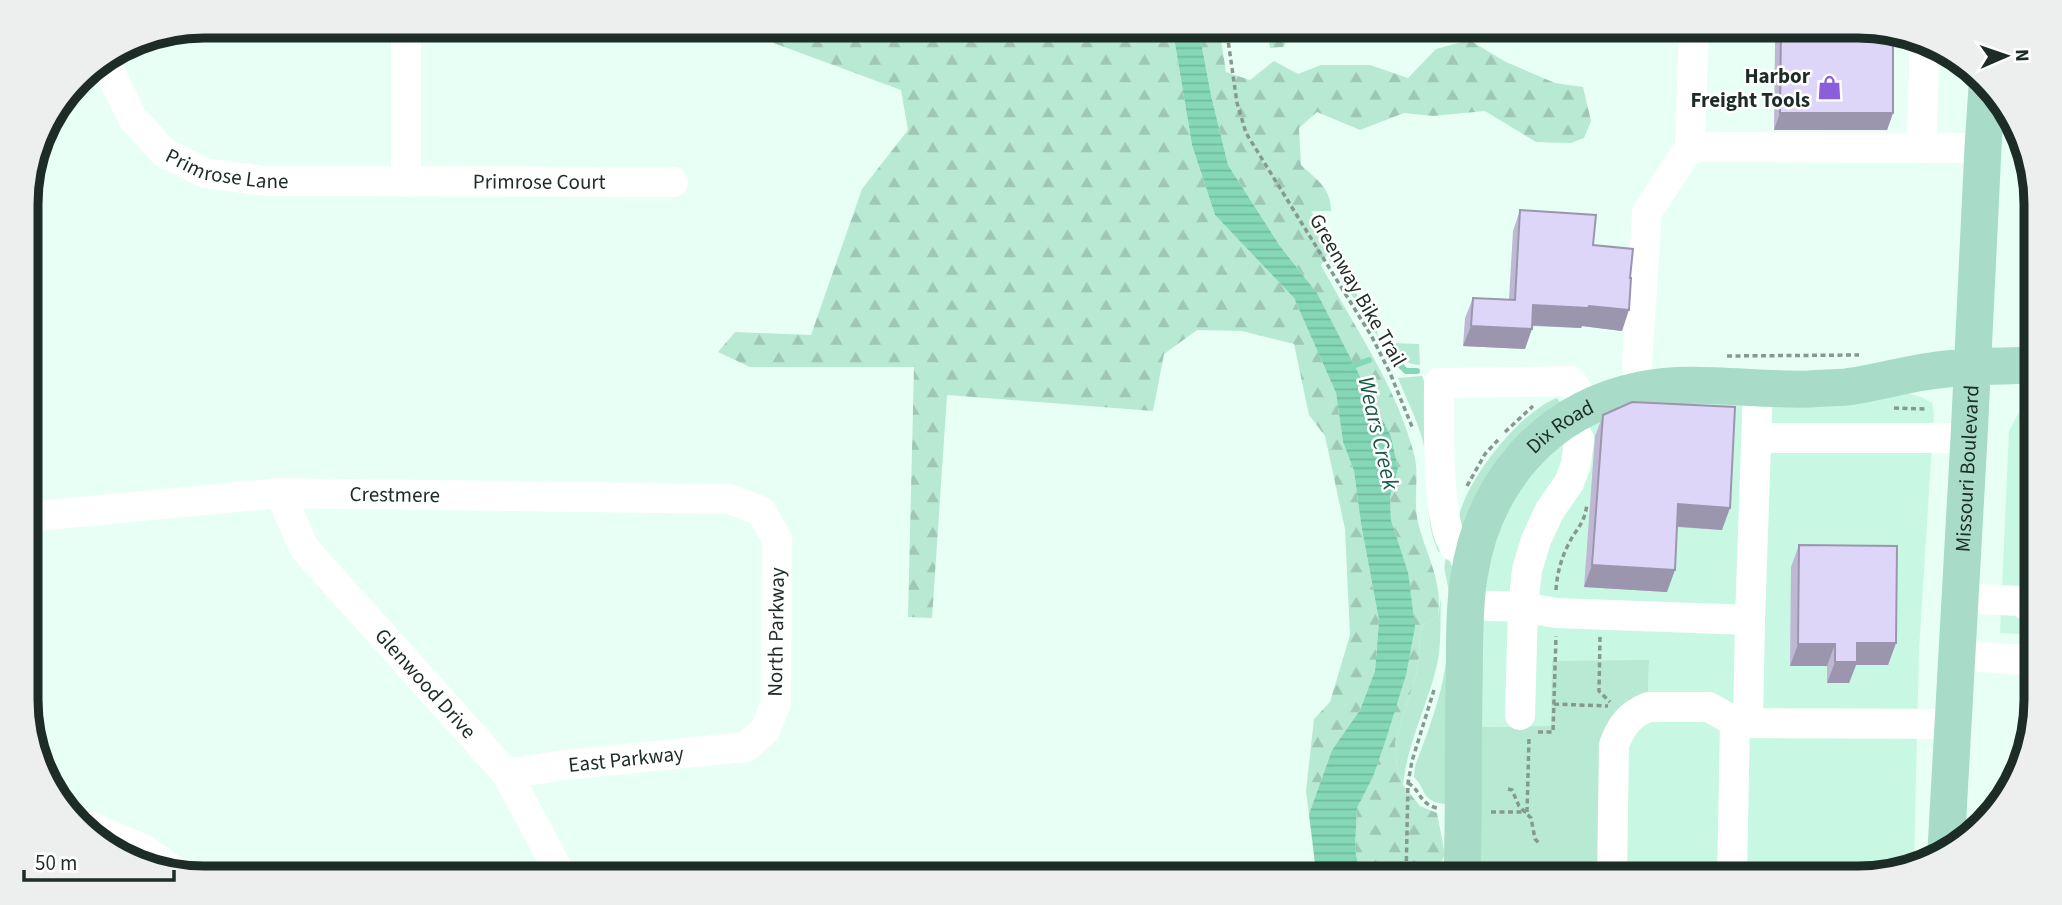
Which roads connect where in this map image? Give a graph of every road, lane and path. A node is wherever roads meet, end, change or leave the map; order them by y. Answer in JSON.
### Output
{"nodes":[{"id":1,"x":406,"y":38,"type":"edge"},
{"id":2,"x":1228,"y":38,"type":"edge"},
{"id":3,"x":1694,"y":38,"type":"edge"},
{"id":4,"x":1925,"y":53,"type":"edge"},
{"id":5,"x":108,"y":69,"type":"edge"},
{"id":6,"x":1992,"y":108,"type":"edge"},
{"id":7,"x":1690,"y":147,"type":"junction"},
{"id":8,"x":1921,"y":148,"type":"junction"},
{"id":9,"x":1983,"y":148,"type":"junction"},
{"id":10,"x":406,"y":182,"type":"junction"},
{"id":11,"x":673,"y":182,"type":"dead end"},
{"id":12,"x":2024,"y":365,"type":"edge"},
{"id":13,"x":1973,"y":366,"type":"junction"},
{"id":14,"x":1758,"y":387,"type":"junction"},
{"id":15,"x":1640,"y":390,"type":"junction"},
{"id":16,"x":1886,"y":408,"type":"dead end"},
{"id":17,"x":1925,"y":409,"type":"dead end"},
{"id":18,"x":1578,"y":414,"type":"junction"},
{"id":19,"x":1415,"y":435,"type":"dead end"},
{"id":20,"x":1757,"y":438,"type":"junction"},
{"id":21,"x":1969,"y":438,"type":"junction"},
{"id":22,"x":280,"y":493,"type":"junction"},
{"id":23,"x":1587,"y":494,"type":"dead end"},
{"id":24,"x":761,"y":511,"type":"joint"},
{"id":25,"x":38,"y":516,"type":"edge"},
{"id":26,"x":1473,"y":553,"type":"junction"},
{"id":27,"x":1960,"y":598,"type":"junction"},
{"id":28,"x":2024,"y":602,"type":"edge"},
{"id":29,"x":1467,"y":605,"type":"junction"},
{"id":30,"x":1523,"y":607,"type":"junction"},
{"id":31,"x":1556,"y":612,"type":"junction"},
{"id":32,"x":1601,"y":614,"type":"junction"},
{"id":33,"x":1750,"y":620,"type":"junction"},
{"id":34,"x":1956,"y":655,"type":"junction"},
{"id":35,"x":2024,"y":660,"type":"edge"},
{"id":36,"x":1438,"y":680,"type":"dead end"},
{"id":37,"x":1554,"y":704,"type":"junction"},
{"id":38,"x":1520,"y":715,"type":"dead end"},
{"id":39,"x":1741,"y":723,"type":"junction"},
{"id":40,"x":1952,"y":724,"type":"junction"},
{"id":41,"x":746,"y":747,"type":"joint"},
{"id":42,"x":507,"y":774,"type":"junction"},
{"id":43,"x":1508,"y":789,"type":"dead end"},
{"id":44,"x":1527,"y":812,"type":"junction"},
{"id":45,"x":1482,"y":813,"type":"dead end"},
{"id":46,"x":105,"y":834,"type":"edge"},
{"id":47,"x":1955,"y":835,"type":"edge"},
{"id":48,"x":1540,"y":844,"type":"dead end"},
{"id":49,"x":158,"y":860,"type":"edge"},
{"id":50,"x":556,"y":866,"type":"edge"},
{"id":51,"x":1406,"y":866,"type":"edge"},
{"id":52,"x":1461,"y":866,"type":"edge"},
{"id":53,"x":1612,"y":866,"type":"edge"},
{"id":54,"x":1733,"y":866,"type":"edge"}],
"edges":[{"from":1,"to":10,"type":"street"},
{"from":2,"to":19,"type":"path","name":"Greenway Bike Trail"},
{"from":3,"to":7,"type":"street"},
{"from":4,"to":8,"type":"street"},
{"from":5,"to":10,"type":"street","name":"Primrose Lane"},
{"from":6,"to":9,"type":"main road","name":"Missouri Boulevard"},
{"from":7,"to":8,"type":"street"},
{"from":7,"to":15,"type":"street"},
{"from":8,"to":9,"type":"street"},
{"from":9,"to":13,"type":"main road","name":"Missouri Boulevard"},
{"from":10,"to":11,"type":"street","name":"Primrose Court"},
{"from":12,"to":13,"type":"main road","name":"Dix Road"},
{"from":13,"to":14,"type":"main road","name":"Dix Road"},
{"from":13,"to":21,"type":"main road","name":"Missouri Boulevard"},
{"from":14,"to":15,"type":"main road","name":"Dix Road"},
{"from":14,"to":20,"type":"street"},
{"from":15,"to":18,"type":"main road","name":"Dix Road"},
{"from":16,"to":17,"type":"path"},
{"from":18,"to":26,"type":"main road","name":"Dix Road"},
{"from":18,"to":26,"type":"street"},
{"from":18,"to":30,"type":"street"},
{"from":20,"to":21,"type":"street"},
{"from":20,"to":33,"type":"street"},
{"from":21,"to":27,"type":"main road","name":"Missouri Boulevard"},
{"from":22,"to":24,"type":"street","name":"Crestmere"},
{"from":22,"to":25,"type":"street","name":"Crestmere"},
{"from":22,"to":42,"type":"street","name":"Glenwood Drive"},
{"from":23,"to":31,"type":"path"},
{"from":24,"to":41,"type":"street","name":"North Parkway"},
{"from":26,"to":29,"type":"main road","name":"Dix Road"},
{"from":27,"to":28,"type":"street"},
{"from":27,"to":34,"type":"main road","name":"Missouri Boulevard"},
{"from":29,"to":30,"type":"street"},
{"from":29,"to":52,"type":"main road","name":"Dix Road"},
{"from":30,"to":31,"type":"street"},
{"from":30,"to":38,"type":"street"},
{"from":31,"to":32,"type":"street"},
{"from":31,"to":37,"type":"path"},
{"from":32,"to":33,"type":"street"},
{"from":32,"to":37,"type":"path"},
{"from":33,"to":39,"type":"street"},
{"from":34,"to":35,"type":"street"},
{"from":34,"to":40,"type":"main road","name":"Missouri Boulevard"},
{"from":36,"to":51,"type":"path"},
{"from":37,"to":44,"type":"path"},
{"from":39,"to":40,"type":"street"},
{"from":39,"to":53,"type":"street"},
{"from":39,"to":54,"type":"street"},
{"from":40,"to":47,"type":"main road","name":"Missouri Boulevard"},
{"from":41,"to":42,"type":"street","name":"East Parkway"},
{"from":42,"to":50,"type":"street","name":"Glenwood Drive"},
{"from":43,"to":44,"type":"path"},
{"from":44,"to":45,"type":"path"},
{"from":44,"to":48,"type":"path"},
{"from":46,"to":49,"type":"street"}]}
